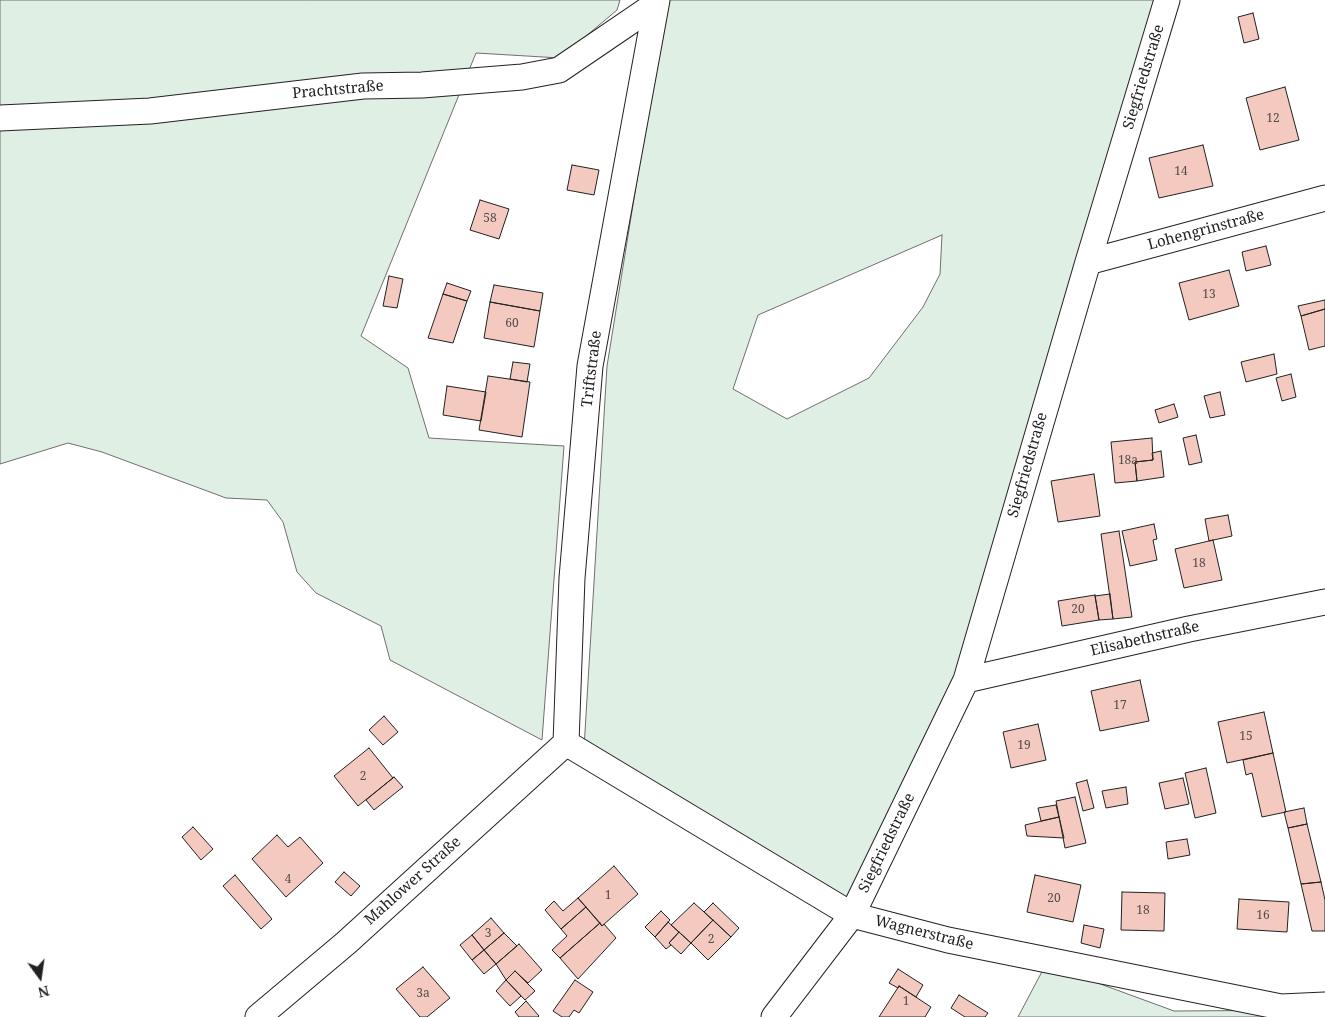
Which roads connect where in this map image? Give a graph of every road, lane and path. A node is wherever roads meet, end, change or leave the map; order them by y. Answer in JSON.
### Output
{"nodes":[{"id":1,"x":1167,"y":0,"type":"edge"},
{"id":2,"x":657,"y":2,"type":"edge"},
{"id":3,"x":0,"y":118,"type":"edge"},
{"id":4,"x":1325,"y":198,"type":"edge"},
{"id":5,"x":1088,"y":262,"type":"junction"},
{"id":6,"x":1325,"y":602,"type":"edge"},
{"id":7,"x":966,"y":680,"type":"junction"},
{"id":8,"x":566,"y":743,"type":"junction"},
{"id":9,"x":852,"y":915,"type":"junction"},
{"id":10,"x":1325,"y":1005,"type":"edge"},
{"id":11,"x":258,"y":1017,"type":"edge"},
{"id":12,"x":774,"y":1017,"type":"edge"}],
"edges":[{"from":1,"to":5,"type":"street","name":"Siegfriedstraße"},
{"from":2,"to":3,"type":"street","name":"Prachtstraße"},
{"from":2,"to":8,"type":"street","name":"Triftstraße"},
{"from":4,"to":5,"type":"street","name":"Lohengrinstraße"},
{"from":5,"to":7,"type":"street","name":"Siegfriedstraße"},
{"from":6,"to":7,"type":"street","name":"Elisabethstraße"},
{"from":7,"to":9,"type":"street","name":"Siegfriedstraße"},
{"from":8,"to":9,"type":"street","name":"Wagnerstraße"},
{"from":8,"to":11,"type":"street","name":"Mahlower Straße"},
{"from":9,"to":10,"type":"street","name":"Wagnerstraße"},
{"from":9,"to":12,"type":"street","name":"Siegfriedstraße"}]}
